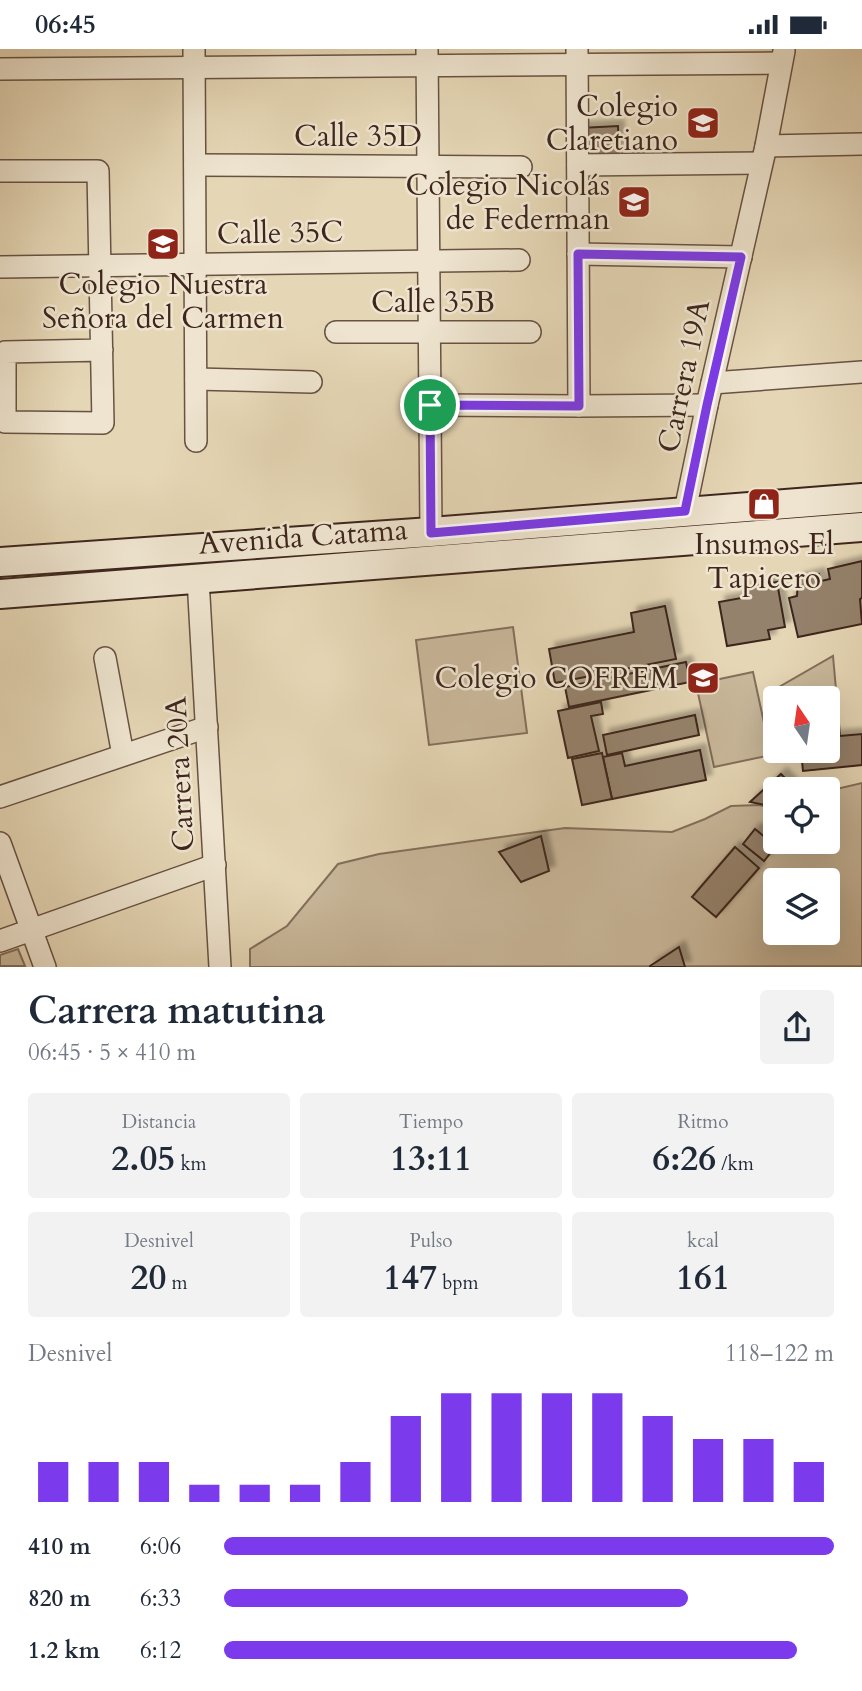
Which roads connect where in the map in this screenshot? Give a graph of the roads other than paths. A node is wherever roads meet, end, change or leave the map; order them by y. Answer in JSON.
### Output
{"nodes":[{"id":1,"x":671,"y":56,"type":"edge"},
{"id":2,"x":783,"y":56,"type":"edge"},
{"id":3,"x":427,"y":57,"type":"edge"},
{"id":4,"x":577,"y":57,"type":"edge"},
{"id":5,"x":194,"y":58,"type":"edge"},
{"id":6,"x":0,"y":69,"type":"edge"},
{"id":7,"x":862,"y":144,"type":"edge"},
{"id":8,"x":763,"y":155,"type":"junction"},
{"id":9,"x":195,"y":165,"type":"junction"},
{"id":10,"x":578,"y":165,"type":"junction"},
{"id":11,"x":428,"y":166,"type":"junction"},
{"id":12,"x":521,"y":167,"type":"dead end"},
{"id":13,"x":0,"y":171,"type":"edge"},
{"id":14,"x":578,"y":254,"type":"junction"},
{"id":15,"x":741,"y":257,"type":"junction"},
{"id":16,"x":519,"y":260,"type":"dead end"},
{"id":17,"x":429,"y":261,"type":"junction"},
{"id":18,"x":195,"y":264,"type":"junction"},
{"id":19,"x":100,"y":266,"type":"junction"},
{"id":20,"x":0,"y":267,"type":"edge"},
{"id":21,"x":336,"y":332,"type":"dead end"},
{"id":22,"x":429,"y":332,"type":"junction"},
{"id":23,"x":530,"y":332,"type":"dead end"},
{"id":24,"x":102,"y":350,"type":"junction"},
{"id":25,"x":862,"y":372,"type":"edge"},
{"id":26,"x":196,"y":379,"type":"junction"},
{"id":27,"x":311,"y":382,"type":"dead end"},
{"id":28,"x":712,"y":383,"type":"junction"},
{"id":29,"x":3,"y":384,"type":"edge"},
{"id":30,"x":430,"y":405,"type":"junction"},
{"id":31,"x":707,"y":405,"type":"junction"},
{"id":32,"x":579,"y":406,"type":"junction"},
{"id":33,"x":196,"y":441,"type":"dead end"},
{"id":34,"x":862,"y":498,"type":"edge"},
{"id":35,"x":685,"y":511,"type":"junction"},
{"id":36,"x":862,"y":527,"type":"edge"},
{"id":37,"x":431,"y":533,"type":"junction"},
{"id":38,"x":0,"y":562,"type":"edge"},
{"id":39,"x":198,"y":579,"type":"junction"},
{"id":40,"x":0,"y":594,"type":"edge"},
{"id":41,"x":105,"y":658,"type":"dead end"},
{"id":42,"x":207,"y":727,"type":"junction"},
{"id":43,"x":123,"y":755,"type":"junction"},
{"id":44,"x":0,"y":797,"type":"edge"},
{"id":45,"x":0,"y":843,"type":"edge"},
{"id":46,"x":215,"y":865,"type":"junction"},
{"id":47,"x":31,"y":929,"type":"junction"},
{"id":48,"x":0,"y":941,"type":"edge"},
{"id":49,"x":45,"y":967,"type":"edge"},
{"id":50,"x":220,"y":967,"type":"edge"}],
"edges":[{"from":1,"to":2,"type":"street"},
{"from":1,"to":4,"type":"street"},
{"from":2,"to":8,"type":"street","name":"Carrera 19A"},
{"from":3,"to":4,"type":"street"},
{"from":3,"to":5,"type":"street"},
{"from":3,"to":11,"type":"street"},
{"from":4,"to":10,"type":"street"},
{"from":5,"to":6,"type":"street"},
{"from":5,"to":9,"type":"street"},
{"from":7,"to":8,"type":"street"},
{"from":8,"to":10,"type":"street"},
{"from":8,"to":15,"type":"street","name":"Carrera 19A"},
{"from":9,"to":11,"type":"street","name":"Calle 35D"},
{"from":9,"to":18,"type":"street"},
{"from":10,"to":14,"type":"street"},
{"from":11,"to":12,"type":"street","name":"Calle 35D"},
{"from":11,"to":17,"type":"street"},
{"from":13,"to":19,"type":"street"},
{"from":14,"to":15,"type":"street"},
{"from":14,"to":32,"type":"street"},
{"from":15,"to":28,"type":"street","name":"Carrera 19A"},
{"from":16,"to":17,"type":"street","name":"Calle 35C"},
{"from":17,"to":18,"type":"street","name":"Calle 35C"},
{"from":17,"to":22,"type":"street"},
{"from":18,"to":19,"type":"street","name":"Calle 35C"},
{"from":18,"to":26,"type":"street"},
{"from":19,"to":20,"type":"street","name":"Calle 35C"},
{"from":19,"to":24,"type":"street"},
{"from":21,"to":22,"type":"street","name":"Calle 35B"},
{"from":22,"to":23,"type":"street","name":"Calle 35B"},
{"from":22,"to":30,"type":"street"},
{"from":24,"to":29,"type":"street"},
{"from":24,"to":29,"type":"street"},
{"from":25,"to":28,"type":"street"},
{"from":26,"to":27,"type":"street"},
{"from":26,"to":33,"type":"street"},
{"from":28,"to":31,"type":"street","name":"Carrera 19A"},
{"from":30,"to":32,"type":"street"},
{"from":30,"to":37,"type":"street"},
{"from":31,"to":32,"type":"street"},
{"from":31,"to":35,"type":"street","name":"Carrera 19A"},
{"from":34,"to":35,"type":"main road","name":"Avenida Catama"},
{"from":35,"to":37,"type":"main road","name":"Avenida Catama"},
{"from":36,"to":39,"type":"main road","name":"Avenida Catama"},
{"from":37,"to":38,"type":"main road","name":"Avenida Catama"},
{"from":39,"to":40,"type":"main road","name":"Avenida Catama"},
{"from":39,"to":42,"type":"street","name":"Carrera 20A"},
{"from":41,"to":43,"type":"street"},
{"from":42,"to":43,"type":"street"},
{"from":42,"to":46,"type":"street","name":"Carrera 20A"},
{"from":43,"to":44,"type":"street"},
{"from":45,"to":47,"type":"street"},
{"from":46,"to":47,"type":"street"},
{"from":46,"to":50,"type":"street","name":"Carrera 20A"},
{"from":47,"to":48,"type":"street"},
{"from":47,"to":49,"type":"street"}]}
